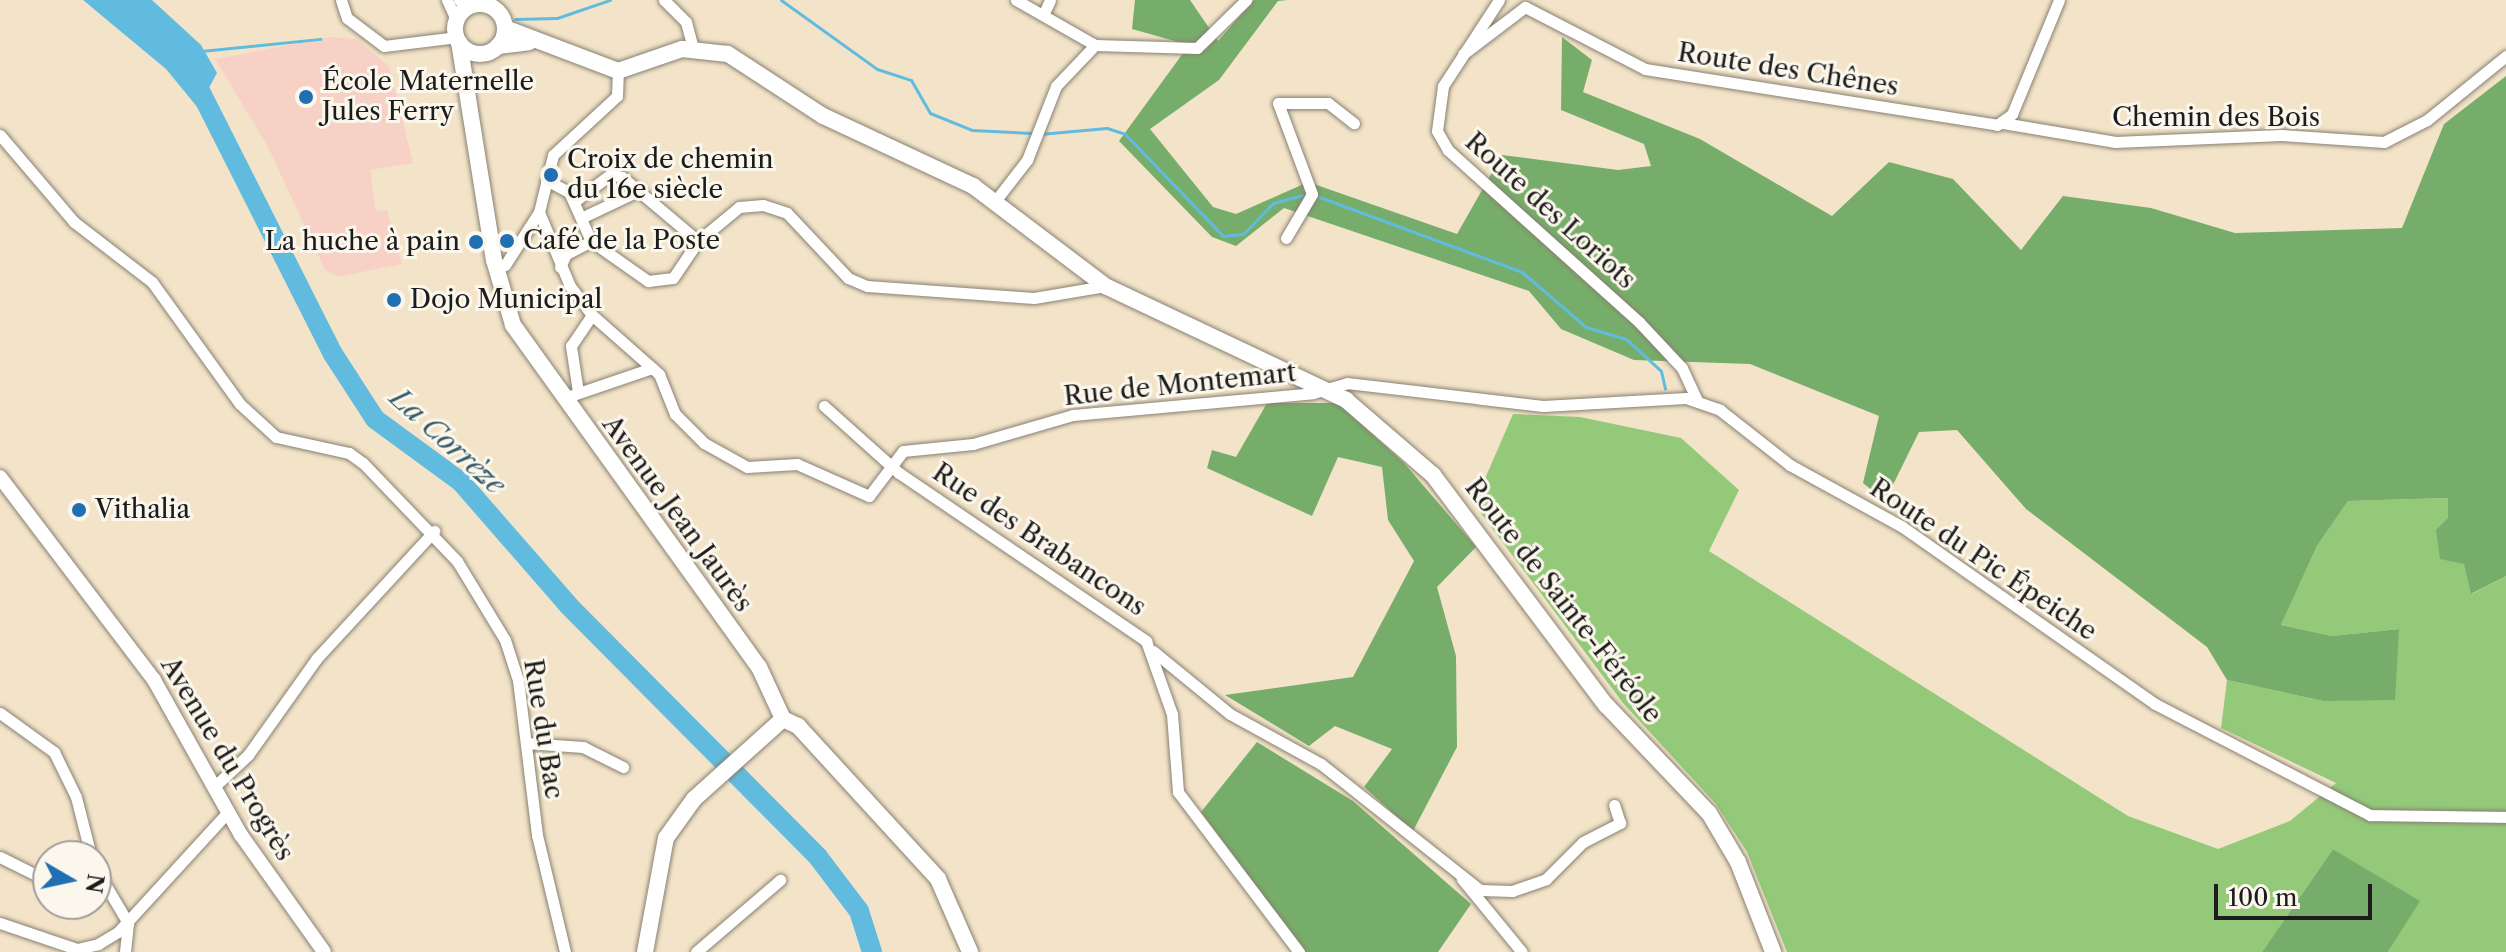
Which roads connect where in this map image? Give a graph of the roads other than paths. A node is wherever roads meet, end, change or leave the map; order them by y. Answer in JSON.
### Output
{"nodes":[{"id":1,"x":341,"y":0,"type":"edge"},
{"id":2,"x":447,"y":0,"type":"edge"},
{"id":3,"x":664,"y":0,"type":"edge"},
{"id":4,"x":1016,"y":0,"type":"edge"},
{"id":5,"x":1050,"y":0,"type":"edge"},
{"id":6,"x":1246,"y":0,"type":"edge"},
{"id":7,"x":1499,"y":0,"type":"edge"},
{"id":8,"x":2059,"y":0,"type":"edge"},
{"id":9,"x":476,"y":2,"type":"edge"},
{"id":10,"x":1044,"y":13,"type":"junction"},
{"id":11,"x":504,"y":15,"type":"edge"},
{"id":12,"x":458,"y":33,"type":"junction"},
{"id":13,"x":529,"y":42,"type":"junction"},
{"id":14,"x":1095,"y":45,"type":"junction"},
{"id":15,"x":498,"y":46,"type":"junction"},
{"id":16,"x":693,"y":48,"type":"junction"},
{"id":17,"x":481,"y":53,"type":"junction"},
{"id":18,"x":1463,"y":54,"type":"junction"},
{"id":19,"x":2503,"y":59,"type":"edge"},
{"id":20,"x":618,"y":71,"type":"junction"},
{"id":21,"x":466,"y":88,"type":"junction"},
{"id":22,"x":1354,"y":123,"type":"dead end"},
{"id":23,"x":2003,"y":123,"type":"junction"},
{"id":24,"x":0,"y":135,"type":"edge"},
{"id":25,"x":546,"y":180,"type":"junction"},
{"id":26,"x":640,"y":190,"type":"junction"},
{"id":27,"x":996,"y":200,"type":"junction"},
{"id":28,"x":575,"y":201,"type":"junction"},
{"id":29,"x":539,"y":212,"type":"junction"},
{"id":30,"x":581,"y":218,"type":"junction"},
{"id":31,"x":1286,"y":238,"type":"dead end"},
{"id":32,"x":591,"y":241,"type":"junction"},
{"id":33,"x":698,"y":241,"type":"junction"},
{"id":34,"x":496,"y":267,"type":"junction"},
{"id":35,"x":560,"y":267,"type":"junction"},
{"id":36,"x":1105,"y":286,"type":"junction"},
{"id":37,"x":592,"y":315,"type":"junction"},
{"id":38,"x":652,"y":368,"type":"junction"},
{"id":39,"x":1329,"y":388,"type":"junction"},
{"id":40,"x":571,"y":395,"type":"junction"},
{"id":41,"x":1697,"y":400,"type":"junction"},
{"id":42,"x":824,"y":406,"type":"dead end"},
{"id":43,"x":893,"y":460,"type":"junction"},
{"id":44,"x":0,"y":477,"type":"edge"},
{"id":45,"x":434,"y":531,"type":"junction"},
{"id":46,"x":1153,"y":651,"type":"junction"},
{"id":47,"x":0,"y":713,"type":"edge"},
{"id":48,"x":783,"y":719,"type":"junction"},
{"id":49,"x":526,"y":743,"type":"junction"},
{"id":50,"x":623,"y":767,"type":"dead end"},
{"id":51,"x":216,"y":785,"type":"junction"},
{"id":52,"x":1614,"y":805,"type":"dead end"},
{"id":53,"x":228,"y":812,"type":"junction"},
{"id":54,"x":2506,"y":817,"type":"edge"},
{"id":55,"x":87,"y":840,"type":"edge"},
{"id":56,"x":0,"y":857,"type":"edge"},
{"id":57,"x":32,"y":873,"type":"edge"},
{"id":58,"x":1462,"y":878,"type":"junction"},
{"id":59,"x":780,"y":880,"type":"dead end"},
{"id":60,"x":112,"y":901,"type":"edge"},
{"id":61,"x":0,"y":923,"type":"edge"},
{"id":62,"x":128,"y":923,"type":"junction"},
{"id":63,"x":125,"y":952,"type":"edge"},
{"id":64,"x":324,"y":952,"type":"edge"},
{"id":65,"x":565,"y":952,"type":"edge"},
{"id":66,"x":645,"y":952,"type":"edge"},
{"id":67,"x":696,"y":952,"type":"edge"},
{"id":68,"x":970,"y":952,"type":"edge"},
{"id":69,"x":1299,"y":952,"type":"edge"},
{"id":70,"x":1522,"y":952,"type":"edge"},
{"id":71,"x":1773,"y":952,"type":"edge"}],
"edges":[{"from":1,"to":12,"type":"street"},
{"from":2,"to":12,"type":"street","name":"Avenue Jean Jaurès"},
{"from":3,"to":16,"type":"street"},
{"from":4,"to":10,"type":"street"},
{"from":5,"to":10,"type":"street"},
{"from":6,"to":14,"type":"street"},
{"from":7,"to":18,"type":"street","name":"Route des Loriots"},
{"from":8,"to":23,"type":"street"},
{"from":9,"to":11,"type":"main road"},
{"from":9,"to":12,"type":"main road"},
{"from":10,"to":14,"type":"street"},
{"from":11,"to":13,"type":"main road"},
{"from":11,"to":15,"type":"main road"},
{"from":12,"to":17,"type":"main road"},
{"from":12,"to":21,"type":"main road","name":"Avenue Jean Jaurès"},
{"from":13,"to":15,"type":"main road"},
{"from":13,"to":20,"type":"main road"},
{"from":14,"to":27,"type":"street"},
{"from":15,"to":17,"type":"main road"},
{"from":16,"to":20,"type":"main road"},
{"from":16,"to":27,"type":"main road","name":"Route de Sainte-Féréole"},
{"from":17,"to":21,"type":"main road"},
{"from":18,"to":23,"type":"street","name":"Route des Chênes"},
{"from":18,"to":41,"type":"street","name":"Route des Loriots"},
{"from":19,"to":23,"type":"street","name":"Chemin des Bois"},
{"from":20,"to":25,"type":"street"},
{"from":21,"to":34,"type":"main road","name":"Avenue Jean Jaurès"},
{"from":22,"to":31,"type":"street"},
{"from":24,"to":45,"type":"street","name":"Rue du Bac"},
{"from":25,"to":28,"type":"street"},
{"from":25,"to":29,"type":"street"},
{"from":26,"to":28,"type":"street"},
{"from":26,"to":30,"type":"street"},
{"from":26,"to":33,"type":"street"},
{"from":27,"to":36,"type":"main road","name":"Route de Sainte-Féréole"},
{"from":28,"to":30,"type":"street"},
{"from":29,"to":34,"type":"street"},
{"from":29,"to":35,"type":"street"},
{"from":30,"to":32,"type":"street"},
{"from":32,"to":33,"type":"street"},
{"from":32,"to":35,"type":"street"},
{"from":33,"to":36,"type":"street"},
{"from":34,"to":40,"type":"main road","name":"Avenue Jean Jaurès"},
{"from":35,"to":37,"type":"street"},
{"from":36,"to":39,"type":"main road","name":"Route de Sainte-Féréole"},
{"from":37,"to":38,"type":"street"},
{"from":37,"to":40,"type":"street"},
{"from":38,"to":40,"type":"street"},
{"from":38,"to":43,"type":"street"},
{"from":39,"to":41,"type":"street"},
{"from":39,"to":43,"type":"street","name":"Rue de Montemart"},
{"from":39,"to":71,"type":"main road","name":"Route de Sainte-Féréole"},
{"from":40,"to":48,"type":"main road","name":"Avenue Jean Jaurès"},
{"from":41,"to":54,"type":"street","name":"Route du Pic Épeiche"},
{"from":42,"to":43,"type":"street","name":"Rue des Brabancons"},
{"from":43,"to":46,"type":"street","name":"Rue des Brabancons"},
{"from":44,"to":51,"type":"street","name":"Avenue du Progrès"},
{"from":45,"to":49,"type":"street","name":"Rue du Bac"},
{"from":45,"to":51,"type":"street"},
{"from":46,"to":58,"type":"street"},
{"from":46,"to":69,"type":"street","name":"Rue des Brabancons"},
{"from":47,"to":55,"type":"street"},
{"from":48,"to":66,"type":"main road"},
{"from":48,"to":68,"type":"main road","name":"Avenue Jean Jaurès"},
{"from":49,"to":50,"type":"street"},
{"from":49,"to":65,"type":"street","name":"Rue du Bac"},
{"from":51,"to":53,"type":"street","name":"Avenue du Progrès"},
{"from":52,"to":58,"type":"street"},
{"from":53,"to":62,"type":"street"},
{"from":53,"to":64,"type":"street","name":"Avenue du Progrès"},
{"from":56,"to":57,"type":"street"},
{"from":58,"to":70,"type":"street"},
{"from":59,"to":67,"type":"street"},
{"from":60,"to":62,"type":"street"},
{"from":61,"to":62,"type":"street"},
{"from":62,"to":63,"type":"street"}]}
